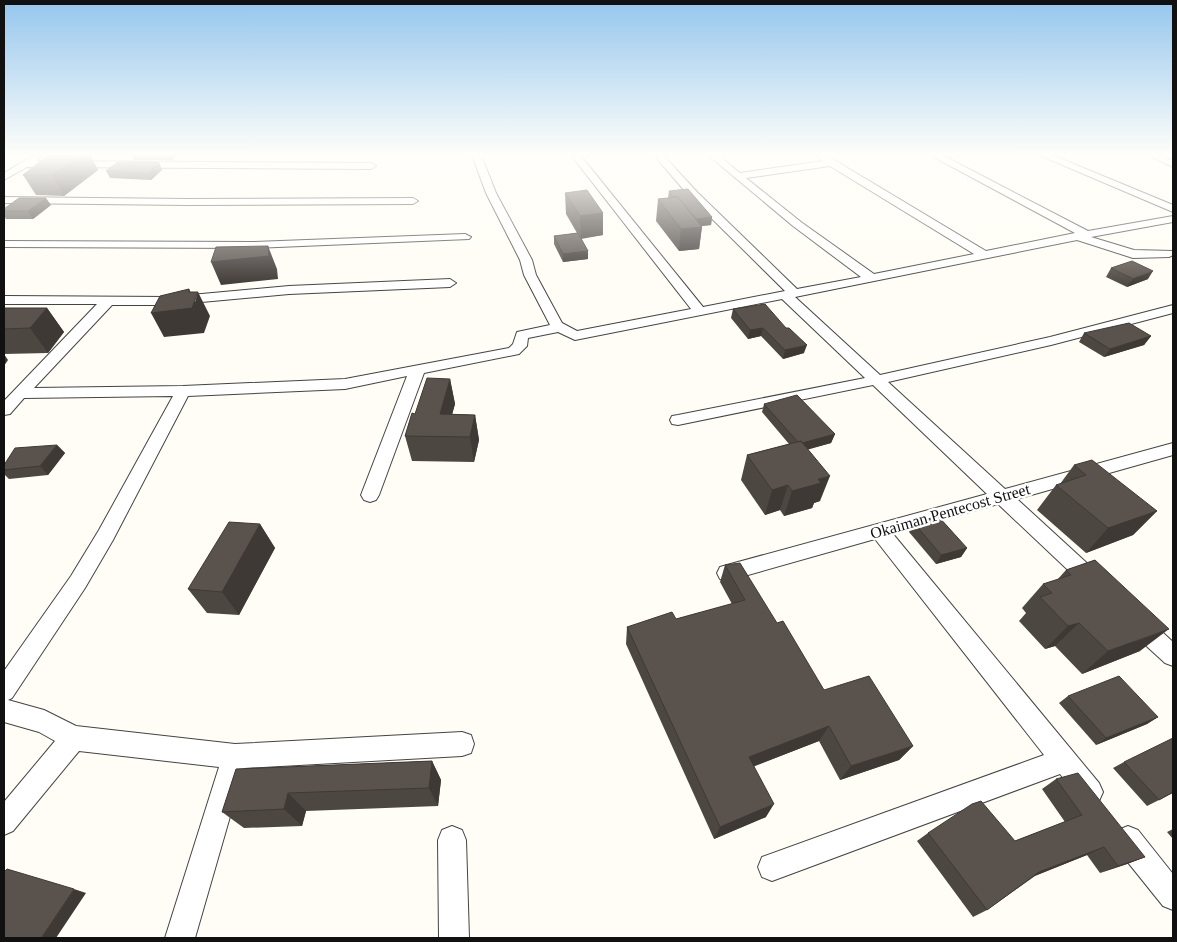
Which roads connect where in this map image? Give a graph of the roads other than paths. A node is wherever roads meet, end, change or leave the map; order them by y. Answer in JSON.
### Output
{"nodes":[{"id":1,"x":494,"y":199,"type":"edge"},
{"id":2,"x":610,"y":199,"type":"edge"},
{"id":3,"x":698,"y":199,"type":"edge"},
{"id":4,"x":767,"y":199,"type":"edge"},
{"id":5,"x":890,"y":199,"type":"edge"},
{"id":6,"x":1015,"y":199,"type":"edge"},
{"id":7,"x":1149,"y":199,"type":"edge"},
{"id":8,"x":4,"y":200,"type":"edge"},
{"id":9,"x":413,"y":201,"type":"dead end"},
{"id":10,"x":1173,"y":209,"type":"edge"},
{"id":11,"x":1173,"y":219,"type":"edge"},
{"id":12,"x":1081,"y":235,"type":"junction"},
{"id":13,"x":465,"y":236,"type":"dead end"},
{"id":14,"x":4,"y":244,"type":"edge"},
{"id":15,"x":1169,"y":254,"type":"dead end"},
{"id":16,"x":984,"y":255,"type":"junction"},
{"id":17,"x":871,"y":278,"type":"junction"},
{"id":18,"x":450,"y":283,"type":"dead end"},
{"id":19,"x":789,"y":294,"type":"junction"},
{"id":20,"x":4,"y":300,"type":"edge"},
{"id":21,"x":106,"y":302,"type":"junction"},
{"id":22,"x":1173,"y":309,"type":"edge"},
{"id":23,"x":699,"y":310,"type":"junction"},
{"id":24,"x":554,"y":328,"type":"junction"},
{"id":25,"x":417,"y":371,"type":"junction"},
{"id":26,"x":876,"y":380,"type":"junction"},
{"id":27,"x":183,"y":391,"type":"junction"},
{"id":28,"x":20,"y":394,"type":"junction"},
{"id":29,"x":4,"y":410,"type":"edge"},
{"id":30,"x":678,"y":420,"type":"dead end"},
{"id":31,"x":1173,"y":449,"type":"edge"},
{"id":32,"x":370,"y":495,"type":"dead end"},
{"id":33,"x":1003,"y":497,"type":"junction"},
{"id":34,"x":879,"y":532,"type":"junction"},
{"id":35,"x":727,"y":573,"type":"edge"},
{"id":36,"x":1105,"y":593,"type":"edge"},
{"id":37,"x":1126,"y":612,"type":"edge"},
{"id":38,"x":1173,"y":656,"type":"edge"},
{"id":39,"x":4,"y":690,"type":"edge"},
{"id":40,"x":4,"y":710,"type":"edge"},
{"id":41,"x":74,"y":738,"type":"junction"},
{"id":42,"x":462,"y":744,"type":"dead end"},
{"id":43,"x":235,"y":756,"type":"junction"},
{"id":44,"x":1064,"y":760,"type":"junction"},
{"id":45,"x":4,"y":822,"type":"edge"},
{"id":46,"x":452,"y":840,"type":"dead end"},
{"id":47,"x":772,"y":867,"type":"dead end"},
{"id":48,"x":1173,"y":896,"type":"edge"},
{"id":49,"x":180,"y":938,"type":"edge"},
{"id":50,"x":454,"y":938,"type":"edge"}],
"edges":[{"from":1,"to":24,"type":"street"},
{"from":2,"to":23,"type":"street"},
{"from":3,"to":19,"type":"street"},
{"from":4,"to":17,"type":"street"},
{"from":5,"to":16,"type":"street"},
{"from":6,"to":12,"type":"street"},
{"from":7,"to":10,"type":"street"},
{"from":8,"to":9,"type":"street"},
{"from":11,"to":12,"type":"street"},
{"from":12,"to":15,"type":"street"},
{"from":12,"to":16,"type":"street"},
{"from":13,"to":14,"type":"street"},
{"from":16,"to":17,"type":"street"},
{"from":17,"to":19,"type":"street"},
{"from":18,"to":21,"type":"street"},
{"from":19,"to":23,"type":"street"},
{"from":19,"to":26,"type":"street"},
{"from":20,"to":21,"type":"street"},
{"from":21,"to":28,"type":"street"},
{"from":22,"to":26,"type":"street"},
{"from":23,"to":24,"type":"street"},
{"from":24,"to":25,"type":"street"},
{"from":25,"to":27,"type":"street"},
{"from":25,"to":32,"type":"street"},
{"from":26,"to":30,"type":"street"},
{"from":26,"to":33,"type":"street"},
{"from":27,"to":28,"type":"street"},
{"from":27,"to":39,"type":"street"},
{"from":28,"to":29,"type":"street"},
{"from":31,"to":33,"type":"street","name":"Okaiman Pentecost Street"},
{"from":33,"to":34,"type":"street","name":"Okaiman Pentecost Street"},
{"from":33,"to":36,"type":"street"},
{"from":34,"to":35,"type":"street","name":"Okaiman Pentecost Street"},
{"from":34,"to":44,"type":"street"},
{"from":37,"to":38,"type":"street"},
{"from":40,"to":41,"type":"street"},
{"from":41,"to":43,"type":"street"},
{"from":41,"to":45,"type":"street"},
{"from":42,"to":43,"type":"street"},
{"from":43,"to":49,"type":"street"},
{"from":44,"to":47,"type":"street"},
{"from":44,"to":48,"type":"street"},
{"from":46,"to":50,"type":"street"}]}
